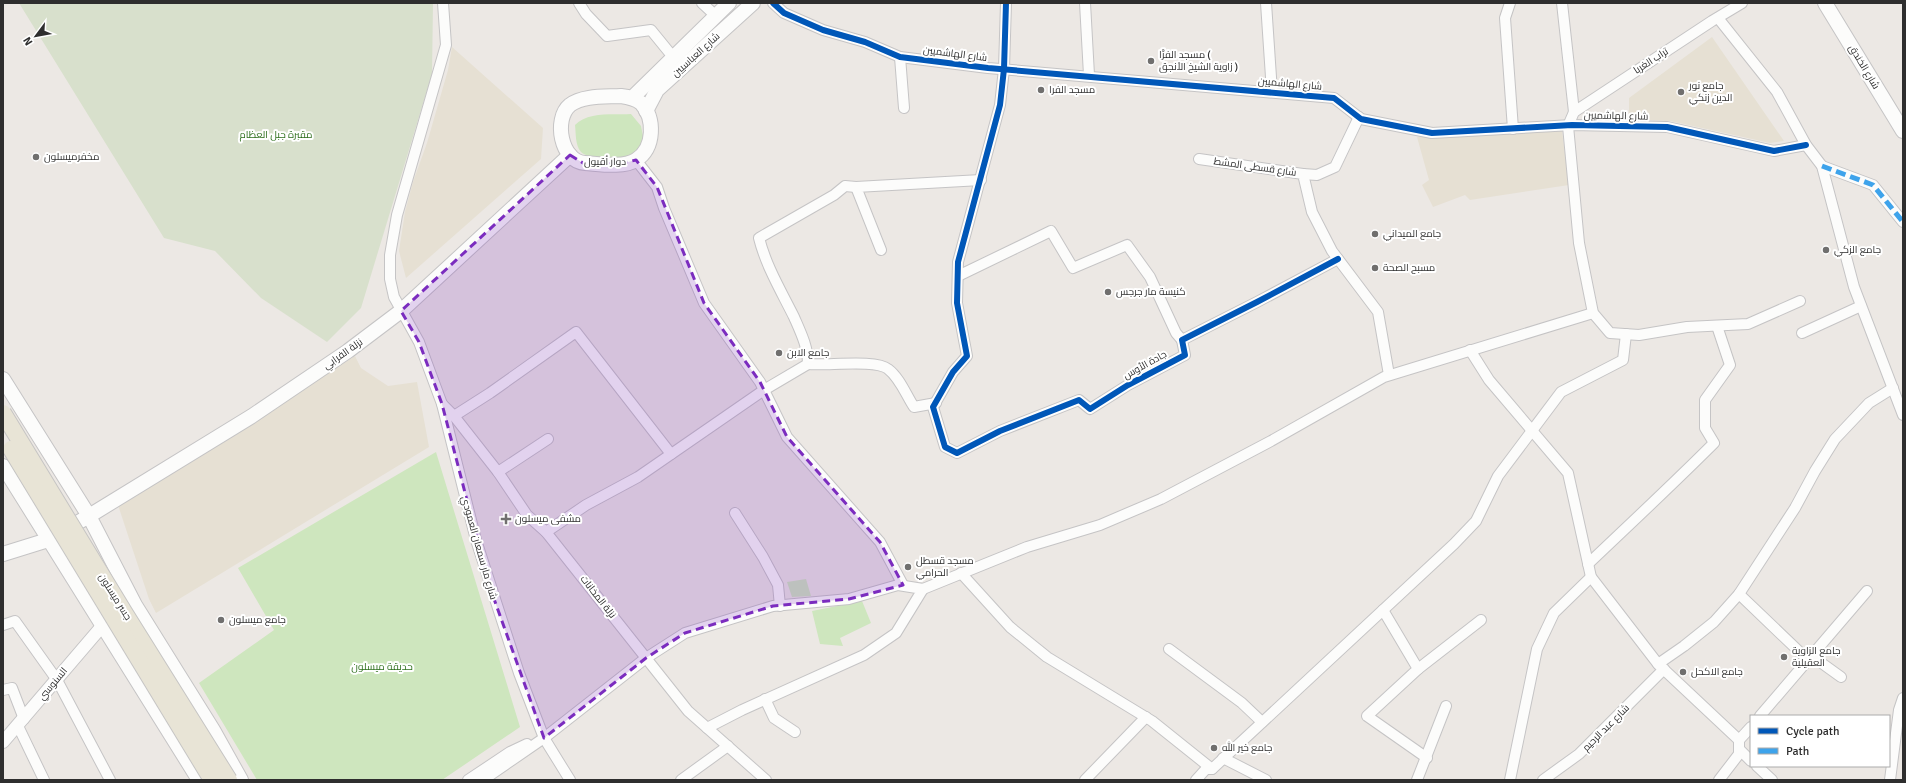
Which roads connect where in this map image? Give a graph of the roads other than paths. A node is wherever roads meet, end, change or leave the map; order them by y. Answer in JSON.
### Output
{"nodes":[{"id":1,"x":443,"y":3,"type":"edge"},
{"id":2,"x":579,"y":3,"type":"edge"},
{"id":3,"x":702,"y":3,"type":"edge"},
{"id":4,"x":729,"y":3,"type":"edge"},
{"id":5,"x":753,"y":3,"type":"edge"},
{"id":6,"x":773,"y":3,"type":"edge"},
{"id":7,"x":1006,"y":3,"type":"edge"},
{"id":8,"x":1085,"y":3,"type":"edge"},
{"id":9,"x":1266,"y":3,"type":"edge"},
{"id":10,"x":1510,"y":3,"type":"edge"},
{"id":11,"x":1562,"y":3,"type":"edge"},
{"id":12,"x":1742,"y":3,"type":"edge"},
{"id":13,"x":1825,"y":3,"type":"edge"},
{"id":14,"x":716,"y":16,"type":"junction"},
{"id":15,"x":1718,"y":18,"type":"junction"},
{"id":16,"x":673,"y":57,"type":"junction"},
{"id":17,"x":900,"y":57,"type":"junction"},
{"id":18,"x":1004,"y":69,"type":"junction"},
{"id":19,"x":1089,"y":75,"type":"junction"},
{"id":20,"x":1272,"y":92,"type":"junction"},
{"id":21,"x":632,"y":98,"type":"junction"},
{"id":22,"x":904,"y":108,"type":"dead end"},
{"id":23,"x":646,"y":111,"type":"junction"},
{"id":24,"x":1574,"y":112,"type":"junction"},
{"id":25,"x":1359,"y":117,"type":"junction"},
{"id":26,"x":1568,"y":126,"type":"junction"},
{"id":27,"x":1513,"y":128,"type":"junction"},
{"id":28,"x":1903,"y":131,"type":"edge"},
{"id":29,"x":1806,"y":145,"type":"junction"},
{"id":30,"x":570,"y":155,"type":"junction"},
{"id":31,"x":1199,"y":159,"type":"dead end"},
{"id":32,"x":636,"y":160,"type":"junction"},
{"id":33,"x":1822,"y":166,"type":"junction"},
{"id":34,"x":1303,"y":174,"type":"junction"},
{"id":35,"x":981,"y":180,"type":"junction"},
{"id":36,"x":856,"y":187,"type":"junction"},
{"id":37,"x":1903,"y":222,"type":"edge"},
{"id":38,"x":881,"y":250,"type":"dead end"},
{"id":39,"x":1338,"y":259,"type":"junction"},
{"id":40,"x":958,"y":276,"type":"junction"},
{"id":41,"x":1800,"y":301,"type":"dead end"},
{"id":42,"x":1862,"y":306,"type":"junction"},
{"id":43,"x":401,"y":311,"type":"junction"},
{"id":44,"x":1593,"y":313,"type":"junction"},
{"id":45,"x":1718,"y":326,"type":"junction"},
{"id":46,"x":1802,"y":333,"type":"dead end"},
{"id":47,"x":1626,"y":334,"type":"junction"},
{"id":48,"x":1182,"y":340,"type":"junction"},
{"id":49,"x":1470,"y":350,"type":"junction"},
{"id":50,"x":808,"y":364,"type":"junction"},
{"id":51,"x":1389,"y":375,"type":"junction"},
{"id":52,"x":3,"y":379,"type":"edge"},
{"id":53,"x":1893,"y":388,"type":"junction"},
{"id":54,"x":764,"y":390,"type":"junction"},
{"id":55,"x":936,"y":403,"type":"junction"},
{"id":56,"x":442,"y":404,"type":"junction"},
{"id":57,"x":3,"y":413,"type":"edge"},
{"id":58,"x":1903,"y":415,"type":"edge"},
{"id":59,"x":454,"y":416,"type":"junction"},
{"id":60,"x":1531,"y":431,"type":"junction"},
{"id":61,"x":3,"y":436,"type":"edge"},
{"id":62,"x":548,"y":439,"type":"dead end"},
{"id":63,"x":671,"y":454,"type":"junction"},
{"id":64,"x":4,"y":469,"type":"edge"},
{"id":65,"x":498,"y":472,"type":"junction"},
{"id":66,"x":735,"y":513,"type":"dead end"},
{"id":67,"x":89,"y":516,"type":"junction"},
{"id":68,"x":546,"y":532,"type":"junction"},
{"id":69,"x":48,"y":540,"type":"junction"},
{"id":70,"x":3,"y":554,"type":"edge"},
{"id":71,"x":1588,"y":564,"type":"junction"},
{"id":72,"x":961,"y":573,"type":"junction"},
{"id":73,"x":1590,"y":576,"type":"junction"},
{"id":74,"x":903,"y":586,"type":"junction"},
{"id":75,"x":923,"y":589,"type":"junction"},
{"id":76,"x":1867,"y":591,"type":"dead end"},
{"id":77,"x":1739,"y":594,"type":"junction"},
{"id":78,"x":780,"y":606,"type":"junction"},
{"id":79,"x":1383,"y":610,"type":"junction"},
{"id":80,"x":1481,"y":620,"type":"dead end"},
{"id":81,"x":3,"y":625,"type":"edge"},
{"id":82,"x":103,"y":625,"type":"junction"},
{"id":83,"x":1168,"y":649,"type":"dead end"},
{"id":84,"x":646,"y":658,"type":"junction"},
{"id":85,"x":1808,"y":660,"type":"junction"},
{"id":86,"x":1661,"y":667,"type":"junction"},
{"id":87,"x":1418,"y":669,"type":"junction"},
{"id":88,"x":1840,"y":677,"type":"dead end"},
{"id":89,"x":57,"y":680,"type":"junction"},
{"id":90,"x":3,"y":690,"type":"edge"},
{"id":91,"x":1903,"y":698,"type":"edge"},
{"id":92,"x":765,"y":699,"type":"junction"},
{"id":93,"x":1446,"y":706,"type":"dead end"},
{"id":94,"x":1761,"y":715,"type":"edge"},
{"id":95,"x":1146,"y":718,"type":"junction"},
{"id":96,"x":21,"y":722,"type":"junction"},
{"id":97,"x":1262,"y":722,"type":"junction"},
{"id":98,"x":707,"y":728,"type":"junction"},
{"id":99,"x":1750,"y":728,"type":"edge"},
{"id":100,"x":795,"y":732,"type":"dead end"},
{"id":101,"x":541,"y":739,"type":"junction"},
{"id":102,"x":3,"y":742,"type":"edge"},
{"id":103,"x":1739,"y":745,"type":"junction"},
{"id":104,"x":728,"y":746,"type":"junction"},
{"id":105,"x":1223,"y":758,"type":"junction"},
{"id":106,"x":1427,"y":758,"type":"junction"},
{"id":107,"x":1750,"y":760,"type":"edge"},
{"id":108,"x":1758,"y":767,"type":"edge"},
{"id":109,"x":1209,"y":769,"type":"junction"},
{"id":110,"x":44,"y":780,"type":"edge"},
{"id":111,"x":110,"y":780,"type":"edge"},
{"id":112,"x":199,"y":780,"type":"edge"},
{"id":113,"x":212,"y":780,"type":"edge"},
{"id":114,"x":229,"y":780,"type":"edge"},
{"id":115,"x":241,"y":780,"type":"edge"},
{"id":116,"x":468,"y":780,"type":"edge"},
{"id":117,"x":483,"y":780,"type":"edge"},
{"id":118,"x":570,"y":780,"type":"edge"},
{"id":119,"x":681,"y":780,"type":"edge"},
{"id":120,"x":766,"y":780,"type":"edge"},
{"id":121,"x":1085,"y":780,"type":"edge"},
{"id":122,"x":1196,"y":780,"type":"edge"},
{"id":123,"x":1266,"y":780,"type":"edge"},
{"id":124,"x":1417,"y":780,"type":"edge"},
{"id":125,"x":1510,"y":780,"type":"edge"},
{"id":126,"x":1543,"y":780,"type":"edge"},
{"id":127,"x":1719,"y":780,"type":"edge"},
{"id":128,"x":1772,"y":780,"type":"edge"},
{"id":129,"x":1890,"y":780,"type":"edge"}],
"edges":[{"from":1,"to":43,"type":"street","name":"شارع مار سمعان العمودي"},
{"from":2,"to":16,"type":"street"},
{"from":3,"to":14,"type":"street"},
{"from":4,"to":14,"type":"main road","name":"شارع العباسيين"},
{"from":5,"to":23,"type":"main road","name":"شارع العباسيين"},
{"from":6,"to":17,"type":"street","name":"شارع الهاشميين"},
{"from":7,"to":18,"type":"street"},
{"from":8,"to":19,"type":"street"},
{"from":9,"to":20,"type":"street"},
{"from":10,"to":27,"type":"street"},
{"from":11,"to":24,"type":"street"},
{"from":12,"to":15,"type":"street","name":"تراب الغربا"},
{"from":13,"to":28,"type":"main road","name":"شارع الخندق"},
{"from":14,"to":16,"type":"main road","name":"شارع العباسيين"},
{"from":15,"to":24,"type":"street","name":"تراب الغربا"},
{"from":15,"to":29,"type":"street"},
{"from":16,"to":21,"type":"main road","name":"شارع العباسيين"},
{"from":17,"to":18,"type":"street","name":"شارع الهاشميين"},
{"from":17,"to":22,"type":"street"},
{"from":18,"to":19,"type":"street","name":"شارع الهاشميين"},
{"from":18,"to":35,"type":"street"},
{"from":19,"to":20,"type":"street","name":"شارع الهاشميين"},
{"from":20,"to":25,"type":"street","name":"شارع الهاشميين"},
{"from":21,"to":23,"type":"main road"},
{"from":21,"to":30,"type":"main road","name":"دوار أقيول"},
{"from":23,"to":32,"type":"main road","name":"دوار أقيول"},
{"from":24,"to":26,"type":"street"},
{"from":25,"to":27,"type":"street","name":"شارع الهاشميين"},
{"from":25,"to":34,"type":"street"},
{"from":26,"to":27,"type":"street","name":"شارع الهاشميين"},
{"from":26,"to":29,"type":"street","name":"شارع الهاشميين"},
{"from":26,"to":44,"type":"street"},
{"from":29,"to":33,"type":"street"},
{"from":30,"to":32,"type":"main road","name":"دوار أقيول"},
{"from":30,"to":43,"type":"main road","name":"نزلة الفرابي"},
{"from":31,"to":34,"type":"street","name":"شارع قسطى المشط"},
{"from":32,"to":54,"type":"street"},
{"from":33,"to":37,"type":"street"},
{"from":33,"to":42,"type":"street"},
{"from":34,"to":39,"type":"street","name":"شارع قسطى المشط"},
{"from":35,"to":36,"type":"street"},
{"from":35,"to":40,"type":"street"},
{"from":36,"to":38,"type":"street"},
{"from":36,"to":50,"type":"street"},
{"from":39,"to":48,"type":"street"},
{"from":39,"to":51,"type":"street","name":"شارع قسطى المشط"},
{"from":40,"to":48,"type":"street"},
{"from":40,"to":55,"type":"street"},
{"from":41,"to":45,"type":"street"},
{"from":42,"to":46,"type":"street"},
{"from":42,"to":53,"type":"street"},
{"from":43,"to":56,"type":"street","name":"شارع مار سمعان العمودي"},
{"from":43,"to":67,"type":"main road","name":"نزلة الفرابي"},
{"from":44,"to":47,"type":"street"},
{"from":44,"to":49,"type":"street"},
{"from":45,"to":47,"type":"street"},
{"from":45,"to":71,"type":"street"},
{"from":47,"to":60,"type":"street"},
{"from":48,"to":55,"type":"street","name":"جادة الأوس"},
{"from":49,"to":51,"type":"street"},
{"from":49,"to":60,"type":"street"},
{"from":50,"to":54,"type":"street"},
{"from":50,"to":55,"type":"street"},
{"from":51,"to":72,"type":"street"},
{"from":52,"to":67,"type":"main road"},
{"from":53,"to":58,"type":"street"},
{"from":53,"to":77,"type":"street","name":"شارع عبد الرحيم"},
{"from":54,"to":63,"type":"street"},
{"from":54,"to":74,"type":"street"},
{"from":56,"to":59,"type":"street","name":"نزلة المخانات"},
{"from":56,"to":101,"type":"street","name":"شارع مار سمعان العمودي"},
{"from":57,"to":114,"type":"main road","name":"جسر ميسلون","bridge":true},
{"from":59,"to":63,"type":"street"},
{"from":59,"to":65,"type":"street","name":"نزلة المخانات"},
{"from":60,"to":71,"type":"street"},
{"from":60,"to":79,"type":"street"},
{"from":61,"to":113,"type":"main road","name":"جسر ميسلون","bridge":true},
{"from":62,"to":65,"type":"street"},
{"from":63,"to":68,"type":"street"},
{"from":64,"to":69,"type":"main road"},
{"from":65,"to":68,"type":"street","name":"نزلة المخانات"},
{"from":66,"to":78,"type":"street"},
{"from":67,"to":69,"type":"main road","name":"نزلة الفرابي"},
{"from":67,"to":115,"type":"main road"},
{"from":68,"to":84,"type":"street","name":"نزلة المخانات"},
{"from":69,"to":70,"type":"main road","name":"نزلة الفرابي"},
{"from":69,"to":82,"type":"main road"},
{"from":71,"to":73,"type":"street"},
{"from":72,"to":75,"type":"street"},
{"from":72,"to":95,"type":"street"},
{"from":73,"to":86,"type":"street"},
{"from":73,"to":125,"type":"street"},
{"from":74,"to":75,"type":"street"},
{"from":74,"to":78,"type":"street"},
{"from":75,"to":92,"type":"street"},
{"from":76,"to":85,"type":"street"},
{"from":77,"to":85,"type":"street"},
{"from":77,"to":86,"type":"street","name":"شارع عبد الرحيم"},
{"from":78,"to":84,"type":"street"},
{"from":79,"to":87,"type":"street"},
{"from":79,"to":97,"type":"street"},
{"from":80,"to":87,"type":"street"},
{"from":81,"to":89,"type":"street"},
{"from":82,"to":89,"type":"street","name":"السنوسي"},
{"from":82,"to":112,"type":"main road"},
{"from":83,"to":97,"type":"street"},
{"from":84,"to":98,"type":"street","name":"نزلة المخانات"},
{"from":84,"to":101,"type":"street"},
{"from":85,"to":88,"type":"street"},
{"from":85,"to":94,"type":"street"},
{"from":86,"to":103,"type":"street"},
{"from":86,"to":126,"type":"street","name":"شارع عبد الرحيم"},
{"from":87,"to":106,"type":"street"},
{"from":89,"to":96,"type":"street","name":"السنوسي"},
{"from":89,"to":111,"type":"street"},
{"from":90,"to":96,"type":"street"},
{"from":91,"to":129,"type":"street"},
{"from":92,"to":98,"type":"street"},
{"from":92,"to":100,"type":"street"},
{"from":93,"to":106,"type":"street"},
{"from":95,"to":109,"type":"street"},
{"from":95,"to":121,"type":"street"},
{"from":96,"to":102,"type":"street","name":"السنوسي"},
{"from":96,"to":110,"type":"street"},
{"from":97,"to":105,"type":"street"},
{"from":98,"to":104,"type":"street","name":"نزلة المخانات"},
{"from":99,"to":103,"type":"street"},
{"from":101,"to":116,"type":"street"},
{"from":101,"to":117,"type":"street"},
{"from":101,"to":118,"type":"street","name":"شارع مار سمعان العمودي"},
{"from":103,"to":107,"type":"street"},
{"from":103,"to":127,"type":"street"},
{"from":104,"to":119,"type":"street"},
{"from":104,"to":120,"type":"street","name":"نزلة المخانات"},
{"from":105,"to":109,"type":"street"},
{"from":105,"to":123,"type":"street"},
{"from":106,"to":124,"type":"street"},
{"from":108,"to":128,"type":"street"},
{"from":109,"to":122,"type":"street"}]}
